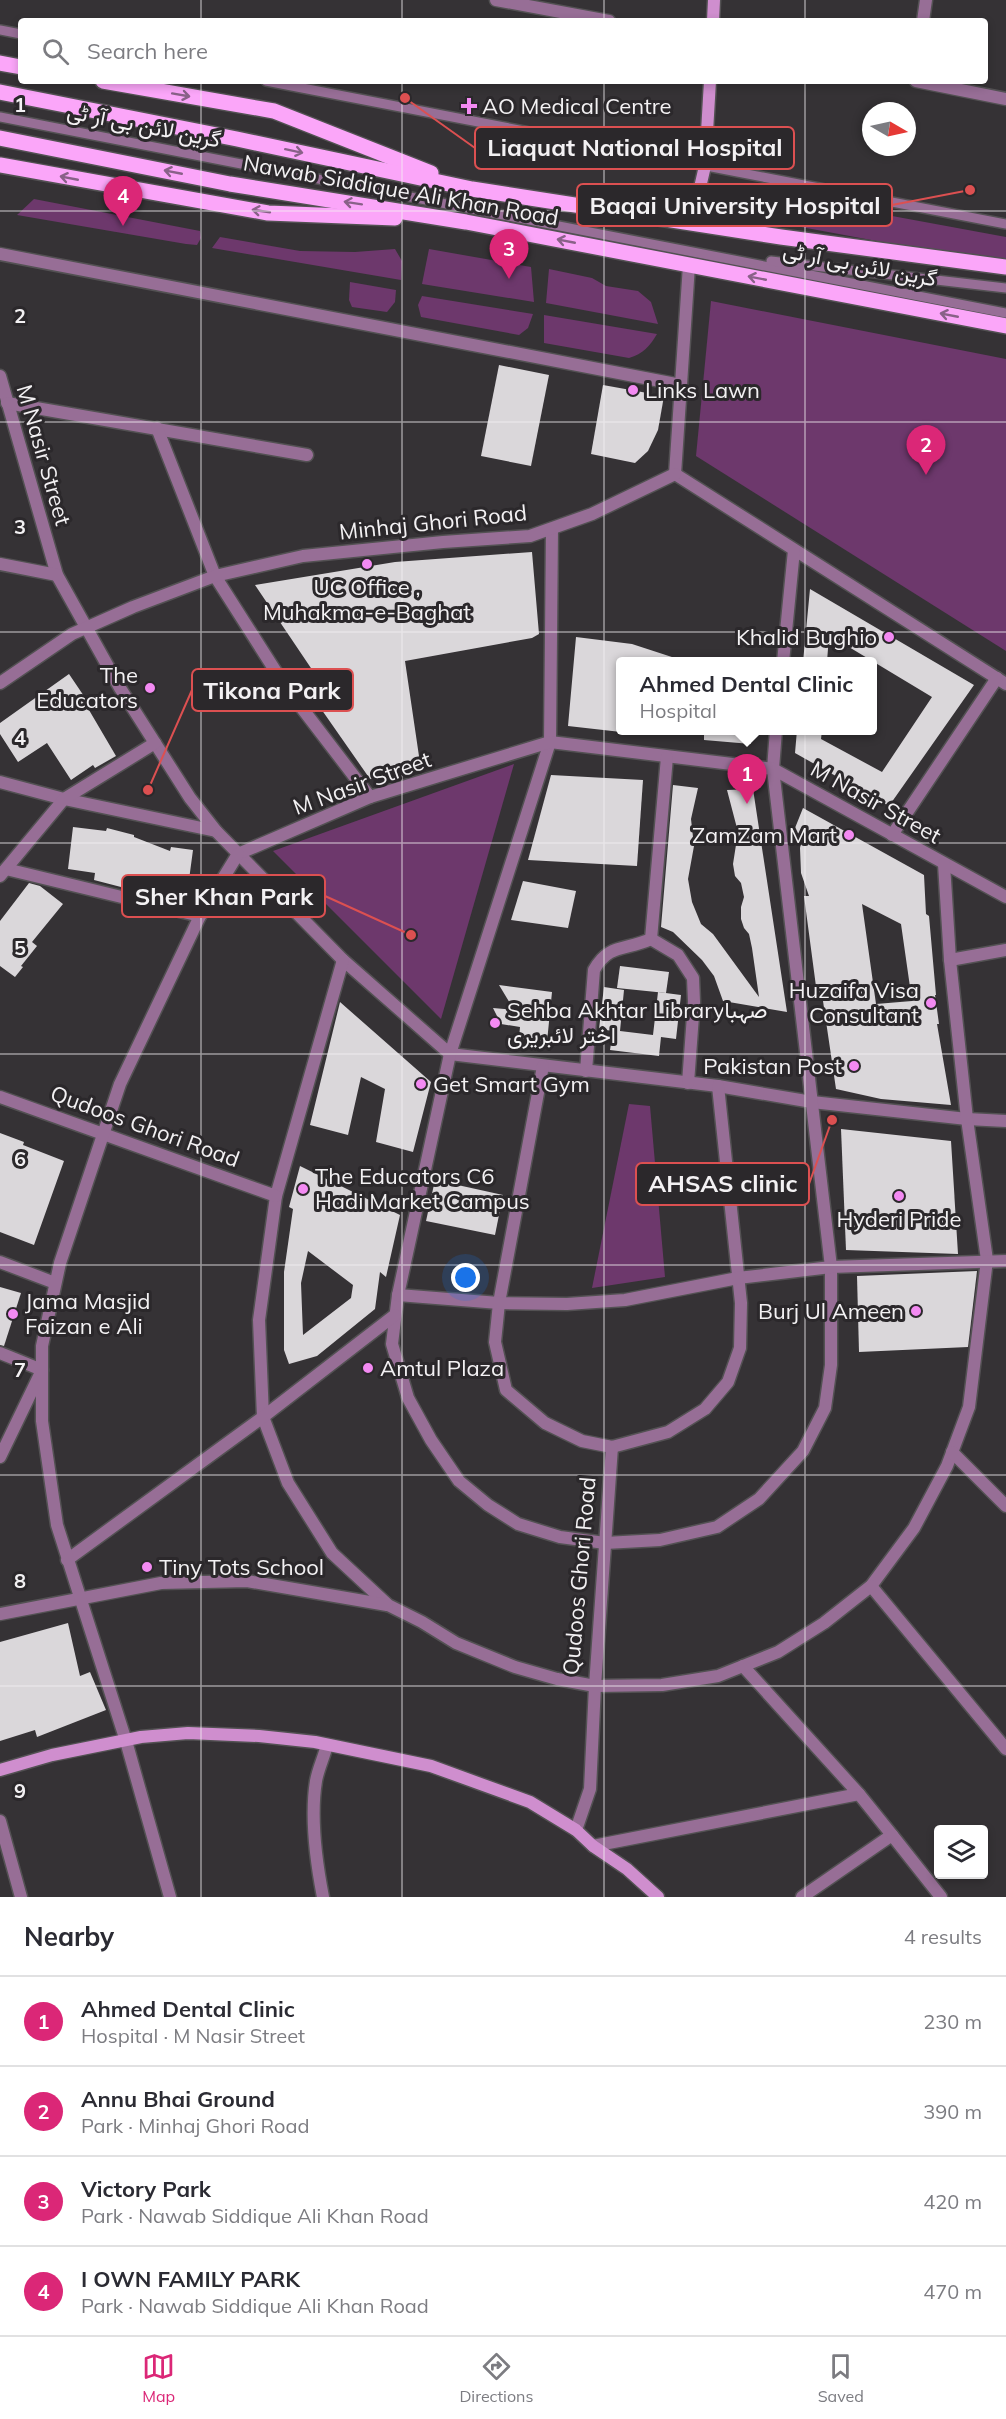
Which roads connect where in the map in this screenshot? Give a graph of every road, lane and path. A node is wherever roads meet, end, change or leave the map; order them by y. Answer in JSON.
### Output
{"nodes":[{"id":1,"x":496,"y":0,"type":"edge"},
{"id":2,"x":714,"y":0,"type":"edge"},
{"id":3,"x":926,"y":0,"type":"edge"},
{"id":4,"x":593,"y":18,"type":"edge"},
{"id":5,"x":713,"y":18,"type":"edge"},
{"id":6,"x":923,"y":18,"type":"edge"},
{"id":7,"x":0,"y":30,"type":"edge"},
{"id":8,"x":18,"y":33,"type":"edge"},
{"id":9,"x":0,"y":63,"type":"edge"},
{"id":10,"x":18,"y":66,"type":"edge"},
{"id":11,"x":120,"y":84,"type":"edge"},
{"id":12,"x":281,"y":84,"type":"edge"},
{"id":13,"x":710,"y":84,"type":"edge"},
{"id":14,"x":931,"y":84,"type":"edge"},
{"id":15,"x":0,"y":92,"type":"edge"},
{"id":16,"x":1006,"y":99,"type":"edge"},
{"id":17,"x":0,"y":117,"type":"edge"},
{"id":18,"x":0,"y":138,"type":"edge"},
{"id":19,"x":0,"y":165,"type":"edge"},
{"id":20,"x":705,"y":166,"type":"junction"},
{"id":21,"x":472,"y":189,"type":"junction"},
{"id":22,"x":466,"y":222,"type":"junction"},
{"id":23,"x":692,"y":222,"type":"junction"},
{"id":24,"x":1006,"y":224,"type":"edge"},
{"id":25,"x":0,"y":254,"type":"edge"},
{"id":26,"x":706,"y":254,"type":"junction"},
{"id":27,"x":689,"y":265,"type":"junction"},
{"id":28,"x":1006,"y":267,"type":"edge"},
{"id":29,"x":1006,"y":288,"type":"edge"},
{"id":30,"x":1006,"y":313,"type":"edge"},
{"id":31,"x":1006,"y":326,"type":"edge"},
{"id":32,"x":0,"y":376,"type":"edge"},
{"id":33,"x":681,"y":385,"type":"junction"},
{"id":34,"x":7,"y":403,"type":"junction"},
{"id":35,"x":158,"y":428,"type":"junction"},
{"id":36,"x":307,"y":455,"type":"dead end"},
{"id":37,"x":675,"y":474,"type":"junction"},
{"id":38,"x":552,"y":529,"type":"junction"},
{"id":39,"x":795,"y":550,"type":"junction"},
{"id":40,"x":0,"y":564,"type":"edge"},
{"id":41,"x":57,"y":576,"type":"junction"},
{"id":42,"x":215,"y":576,"type":"junction"},
{"id":43,"x":86,"y":628,"type":"junction"},
{"id":44,"x":784,"y":657,"type":"edge"},
{"id":45,"x":1001,"y":681,"type":"edge"},
{"id":46,"x":0,"y":683,"type":"edge"},
{"id":47,"x":776,"y":735,"type":"edge"},
{"id":48,"x":550,"y":742,"type":"junction"},
{"id":49,"x":155,"y":743,"type":"junction"},
{"id":50,"x":667,"y":757,"type":"junction"},
{"id":51,"x":773,"y":769,"type":"junction"},
{"id":52,"x":0,"y":782,"type":"edge"},
{"id":53,"x":370,"y":797,"type":"junction"},
{"id":54,"x":64,"y":799,"type":"junction"},
{"id":55,"x":216,"y":831,"type":"junction"},
{"id":56,"x":892,"y":835,"type":"junction"},
{"id":57,"x":238,"y":854,"type":"junction"},
{"id":58,"x":944,"y":864,"type":"junction"},
{"id":59,"x":3,"y":873,"type":"edge"},
{"id":60,"x":1006,"y":897,"type":"edge"},
{"id":61,"x":200,"y":916,"type":"junction"},
{"id":62,"x":651,"y":939,"type":"junction"},
{"id":63,"x":1006,"y":950,"type":"edge"},
{"id":64,"x":343,"y":960,"type":"junction"},
{"id":65,"x":950,"y":960,"type":"junction"},
{"id":66,"x":450,"y":1054,"type":"junction"},
{"id":67,"x":543,"y":1066,"type":"junction"},
{"id":68,"x":586,"y":1071,"type":"junction"},
{"id":69,"x":688,"y":1083,"type":"junction"},
{"id":70,"x":718,"y":1086,"type":"junction"},
{"id":71,"x":0,"y":1097,"type":"edge"},
{"id":72,"x":812,"y":1102,"type":"junction"},
{"id":73,"x":967,"y":1119,"type":"junction"},
{"id":74,"x":1006,"y":1121,"type":"edge"},
{"id":75,"x":104,"y":1133,"type":"junction"},
{"id":76,"x":276,"y":1196,"type":"junction"},
{"id":77,"x":987,"y":1260,"type":"junction"},
{"id":78,"x":1006,"y":1260,"type":"edge"},
{"id":79,"x":0,"y":1262,"type":"edge"},
{"id":80,"x":831,"y":1267,"type":"junction"},
{"id":81,"x":738,"y":1278,"type":"junction"},
{"id":82,"x":55,"y":1283,"type":"junction"},
{"id":83,"x":398,"y":1295,"type":"junction"},
{"id":84,"x":499,"y":1303,"type":"junction"},
{"id":85,"x":395,"y":1315,"type":"junction"},
{"id":86,"x":0,"y":1353,"type":"edge"},
{"id":87,"x":42,"y":1370,"type":"junction"},
{"id":88,"x":263,"y":1417,"type":"junction"},
{"id":89,"x":612,"y":1447,"type":"junction"},
{"id":90,"x":952,"y":1452,"type":"junction"},
{"id":91,"x":0,"y":1457,"type":"edge"},
{"id":92,"x":1006,"y":1506,"type":"edge"},
{"id":93,"x":605,"y":1543,"type":"junction"},
{"id":94,"x":67,"y":1560,"type":"junction"},
{"id":95,"x":871,"y":1586,"type":"junction"},
{"id":96,"x":80,"y":1599,"type":"junction"},
{"id":97,"x":388,"y":1605,"type":"junction"},
{"id":98,"x":0,"y":1614,"type":"edge"},
{"id":99,"x":743,"y":1666,"type":"junction"},
{"id":100,"x":595,"y":1686,"type":"junction"},
{"id":101,"x":126,"y":1741,"type":"junction"},
{"id":102,"x":327,"y":1745,"type":"junction"},
{"id":103,"x":1006,"y":1749,"type":"edge"},
{"id":104,"x":0,"y":1770,"type":"edge"},
{"id":105,"x":859,"y":1794,"type":"junction"},
{"id":106,"x":0,"y":1821,"type":"edge"},
{"id":107,"x":576,"y":1830,"type":"junction"},
{"id":108,"x":892,"y":1835,"type":"junction"},
{"id":109,"x":593,"y":1846,"type":"junction"},
{"id":110,"x":21,"y":1897,"type":"edge"},
{"id":111,"x":171,"y":1897,"type":"edge"},
{"id":112,"x":323,"y":1897,"type":"edge"},
{"id":113,"x":658,"y":1897,"type":"edge"},
{"id":114,"x":802,"y":1897,"type":"edge"},
{"id":115,"x":941,"y":1897,"type":"edge"}],
"edges":[{"from":1,"to":4,"type":"street"},
{"from":2,"to":5,"type":"street"},
{"from":3,"to":6,"type":"street"},
{"from":7,"to":8,"type":"lane"},
{"from":9,"to":10,"type":"main road"},
{"from":11,"to":21,"type":"main road","one_way":true},
{"from":12,"to":20,"type":"lane"},
{"from":13,"to":20,"type":"street"},
{"from":14,"to":16,"type":"street"},
{"from":15,"to":21,"type":"main road","name":"Nawab Siddique Ali Khan Road","one_way":true},
{"from":17,"to":26,"type":"lane","name":"گرین لائن بی آر ٹی"},
{"from":22,"to":18,"type":"main road","name":"Nawab Siddique Ali Khan Road","one_way":true},
{"from":22,"to":19,"type":"main road","one_way":true},
{"from":20,"to":23,"type":"street"},
{"from":20,"to":24,"type":"lane"},
{"from":21,"to":23,"type":"main road","name":"Nawab Siddique Ali Khan Road"},
{"from":27,"to":22,"type":"main road","name":"Nawab Siddique Ali Khan Road","one_way":true},
{"from":23,"to":28,"type":"main road","name":"Nawab Siddique Ali Khan Road"},
{"from":25,"to":33,"type":"street"},
{"from":26,"to":29,"type":"lane","name":"گرین لائن بی آر ٹی"},
{"from":26,"to":30,"type":"lane","name":"گرین لائن بی آر ٹی"},
{"from":31,"to":27,"type":"main road","name":"Nawab Siddique Ali Khan Road","one_way":true},
{"from":27,"to":33,"type":"street"},
{"from":32,"to":34,"type":"street","name":"M Nasir Street"},
{"from":33,"to":37,"type":"street"},
{"from":34,"to":35,"type":"street"},
{"from":34,"to":41,"type":"street","name":"M Nasir Street"},
{"from":35,"to":36,"type":"street"},
{"from":35,"to":42,"type":"street"},
{"from":37,"to":38,"type":"street","name":"Minhaj Ghori Road"},
{"from":37,"to":39,"type":"street"},
{"from":38,"to":42,"type":"street","name":"Minhaj Ghori Road"},
{"from":38,"to":48,"type":"street"},
{"from":39,"to":44,"type":"street"},
{"from":39,"to":45,"type":"street"},
{"from":40,"to":41,"type":"street"},
{"from":41,"to":43,"type":"street","name":"M Nasir Street"},
{"from":42,"to":43,"type":"street","name":"Minhaj Ghori Road"},
{"from":42,"to":53,"type":"street"},
{"from":43,"to":46,"type":"street","name":"Minhaj Ghori Road"},
{"from":43,"to":49,"type":"street","name":"M Nasir Street"},
{"from":45,"to":56,"type":"street"},
{"from":47,"to":51,"type":"street"},
{"from":48,"to":50,"type":"street","name":"M Nasir Street"},
{"from":48,"to":53,"type":"street","name":"M Nasir Street"},
{"from":48,"to":66,"type":"street"},
{"from":49,"to":54,"type":"street"},
{"from":49,"to":55,"type":"street","name":"M Nasir Street"},
{"from":50,"to":51,"type":"street","name":"M Nasir Street"},
{"from":50,"to":62,"type":"street"},
{"from":51,"to":56,"type":"street","name":"M Nasir Street"},
{"from":51,"to":72,"type":"street"},
{"from":52,"to":54,"type":"street"},
{"from":53,"to":57,"type":"street","name":"M Nasir Street"},
{"from":54,"to":55,"type":"street"},
{"from":54,"to":59,"type":"street"},
{"from":55,"to":57,"type":"street","name":"M Nasir Street"},
{"from":56,"to":58,"type":"street","name":"M Nasir Street"},
{"from":57,"to":61,"type":"street"},
{"from":57,"to":64,"type":"street"},
{"from":58,"to":60,"type":"street","name":"M Nasir Street"},
{"from":58,"to":65,"type":"street"},
{"from":59,"to":61,"type":"street"},
{"from":61,"to":75,"type":"street"},
{"from":62,"to":68,"type":"street"},
{"from":62,"to":69,"type":"street"},
{"from":63,"to":65,"type":"street"},
{"from":64,"to":66,"type":"street"},
{"from":64,"to":76,"type":"street","name":"Qudoos Ghori Road"},
{"from":65,"to":73,"type":"street"},
{"from":66,"to":67,"type":"street"},
{"from":66,"to":83,"type":"street"},
{"from":67,"to":68,"type":"street"},
{"from":67,"to":84,"type":"street"},
{"from":68,"to":69,"type":"street"},
{"from":69,"to":70,"type":"street"},
{"from":70,"to":72,"type":"street"},
{"from":70,"to":81,"type":"street"},
{"from":71,"to":75,"type":"street","name":"Qudoos Ghori Road"},
{"from":72,"to":73,"type":"street"},
{"from":72,"to":80,"type":"street"},
{"from":73,"to":74,"type":"street"},
{"from":73,"to":77,"type":"street"},
{"from":75,"to":76,"type":"street","name":"Qudoos Ghori Road"},
{"from":75,"to":82,"type":"street"},
{"from":76,"to":88,"type":"street","name":"Qudoos Ghori Road"},
{"from":77,"to":78,"type":"street"},
{"from":77,"to":80,"type":"street"},
{"from":77,"to":90,"type":"street"},
{"from":79,"to":82,"type":"street"},
{"from":80,"to":81,"type":"street"},
{"from":80,"to":93,"type":"street"},
{"from":81,"to":84,"type":"street"},
{"from":81,"to":89,"type":"street"},
{"from":82,"to":87,"type":"street"},
{"from":83,"to":84,"type":"street"},
{"from":83,"to":85,"type":"street"},
{"from":84,"to":89,"type":"street"},
{"from":85,"to":88,"type":"street"},
{"from":85,"to":93,"type":"street"},
{"from":86,"to":87,"type":"street"},
{"from":87,"to":91,"type":"street"},
{"from":87,"to":94,"type":"street"},
{"from":88,"to":94,"type":"street"},
{"from":88,"to":97,"type":"street","name":"Qudoos Ghori Road"},
{"from":89,"to":93,"type":"street","name":"Qudoos Ghori Road"},
{"from":90,"to":92,"type":"street"},
{"from":90,"to":95,"type":"street"},
{"from":93,"to":100,"type":"street","name":"Qudoos Ghori Road"},
{"from":94,"to":96,"type":"street"},
{"from":95,"to":99,"type":"street"},
{"from":95,"to":103,"type":"street"},
{"from":96,"to":97,"type":"street"},
{"from":96,"to":98,"type":"street"},
{"from":96,"to":101,"type":"street"},
{"from":97,"to":100,"type":"street","name":"Qudoos Ghori Road"},
{"from":99,"to":100,"type":"street"},
{"from":99,"to":105,"type":"street"},
{"from":100,"to":107,"type":"street"},
{"from":101,"to":102,"type":"street"},
{"from":101,"to":104,"type":"street"},
{"from":101,"to":111,"type":"street"},
{"from":102,"to":107,"type":"street"},
{"from":102,"to":112,"type":"street"},
{"from":105,"to":108,"type":"street"},
{"from":105,"to":109,"type":"street"},
{"from":106,"to":110,"type":"street"},
{"from":107,"to":109,"type":"street"},
{"from":108,"to":114,"type":"street"},
{"from":108,"to":115,"type":"street"},
{"from":109,"to":113,"type":"street"}]}
